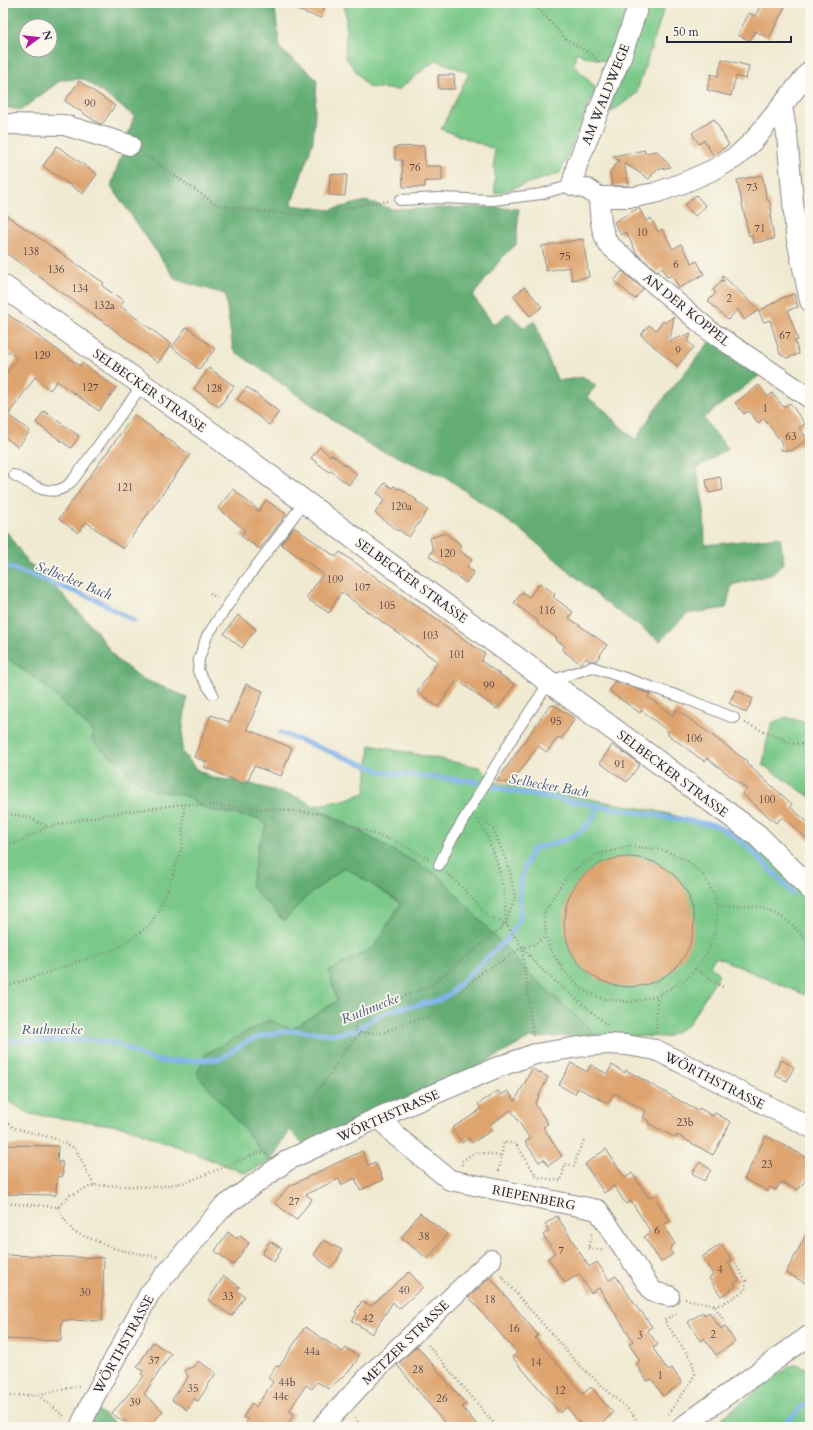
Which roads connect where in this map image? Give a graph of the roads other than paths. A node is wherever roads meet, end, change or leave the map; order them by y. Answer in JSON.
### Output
{"nodes":[{"id":1,"x":639,"y":3,"type":"edge"},
{"id":2,"x":810,"y":72,"type":"edge"},
{"id":3,"x":782,"y":106,"type":"junction"},
{"id":4,"x":3,"y":124,"type":"edge"},
{"id":5,"x":130,"y":145,"type":"road end"},
{"id":6,"x":572,"y":185,"type":"junction"},
{"id":7,"x":599,"y":197,"type":"junction"},
{"id":8,"x":400,"y":200,"type":"road end"},
{"id":9,"x":3,"y":286,"type":"edge"},
{"id":10,"x":810,"y":301,"type":"edge"},
{"id":11,"x":143,"y":384,"type":"junction"},
{"id":12,"x":810,"y":398,"type":"edge"},
{"id":13,"x":14,"y":474,"type":"dead end"},
{"id":14,"x":305,"y":502,"type":"junction"},
{"id":15,"x":550,"y":681,"type":"junction"},
{"id":16,"x":212,"y":694,"type":"dead end"},
{"id":17,"x":734,"y":718,"type":"road end"},
{"id":18,"x":439,"y":865,"type":"road end"},
{"id":19,"x":810,"y":888,"type":"edge"},
{"id":20,"x":380,"y":1116,"type":"junction"},
{"id":21,"x":809,"y":1126,"type":"edge"},
{"id":22,"x":489,"y":1261,"type":"road end"},
{"id":23,"x":669,"y":1296,"type":"road end"},
{"id":24,"x":810,"y":1337,"type":"edge"},
{"id":25,"x":73,"y":1422,"type":"edge"},
{"id":26,"x":674,"y":1422,"type":"edge"},
{"id":27,"x":322,"y":1427,"type":"edge"}],
"edges":[{"from":1,"to":6,"type":"street","name":"AM WALDWEGE"},
{"from":2,"to":3,"type":"street"},
{"from":3,"to":7,"type":"street"},
{"from":3,"to":10,"type":"street"},
{"from":4,"to":5,"type":"street"},
{"from":6,"to":7,"type":"street"},
{"from":6,"to":8,"type":"lane"},
{"from":7,"to":12,"type":"street","name":"AN DER KOPPEL"},
{"from":9,"to":11,"type":"main road","name":"SELBECKER STRASSE"},
{"from":11,"to":13,"type":"lane"},
{"from":11,"to":14,"type":"main road","name":"SELBECKER STRASSE"},
{"from":14,"to":15,"type":"main road","name":"SELBECKER STRASSE"},
{"from":14,"to":16,"type":"lane"},
{"from":15,"to":17,"type":"lane"},
{"from":15,"to":18,"type":"lane"},
{"from":15,"to":19,"type":"main road","name":"SELBECKER STRASSE"},
{"from":20,"to":21,"type":"street","name":"WÖRTHSTRASSE"},
{"from":20,"to":23,"type":"street","name":"RIEPENBERG"},
{"from":20,"to":25,"type":"street","name":"WÖRTHSTRASSE"},
{"from":22,"to":27,"type":"street","name":"METZER STRASSE"},
{"from":24,"to":26,"type":"street"}]}
